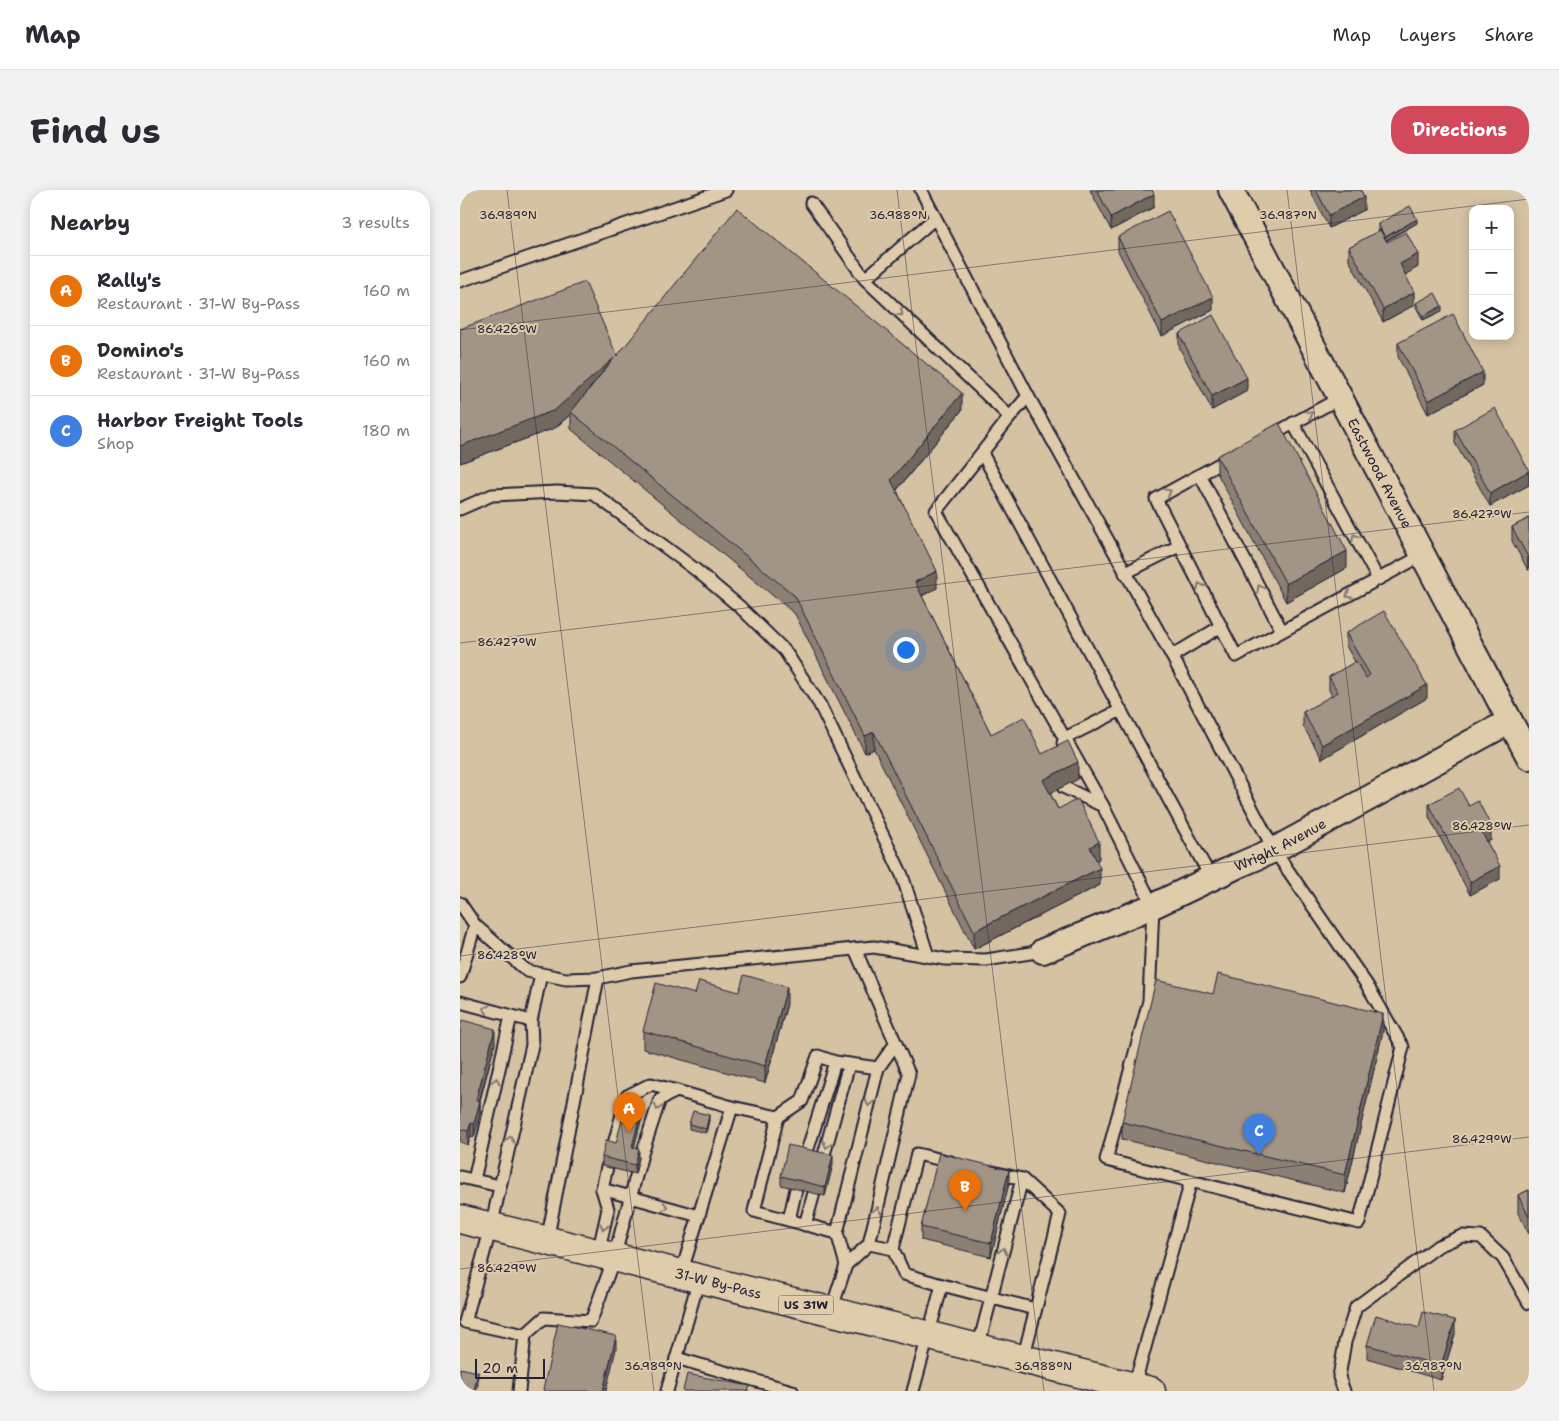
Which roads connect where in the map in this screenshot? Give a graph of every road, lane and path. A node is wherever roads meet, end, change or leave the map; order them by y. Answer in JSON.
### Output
{"nodes":[{"id":1,"x":726,"y":190,"type":"edge"},
{"id":2,"x":921,"y":190,"type":"edge"},
{"id":3,"x":1231,"y":190,"type":"edge"},
{"id":4,"x":811,"y":202,"type":"dead end"},
{"id":5,"x":935,"y":218,"type":"junction"},
{"id":6,"x":865,"y":279,"type":"junction"},
{"id":7,"x":460,"y":281,"type":"edge"},
{"id":8,"x":1028,"y":396,"type":"junction"},
{"id":9,"x":1340,"y":398,"type":"junction"},
{"id":10,"x":1010,"y":417,"type":"junction"},
{"id":11,"x":1293,"y":423,"type":"junction"},
{"id":12,"x":1259,"y":442,"type":"edge"},
{"id":13,"x":1242,"y":451,"type":"edge"},
{"id":14,"x":982,"y":453,"type":"junction"},
{"id":15,"x":1200,"y":475,"type":"junction"},
{"id":16,"x":460,"y":509,"type":"edge"},
{"id":17,"x":1179,"y":546,"type":"junction"},
{"id":18,"x":1423,"y":555,"type":"junction"},
{"id":19,"x":1125,"y":573,"type":"junction"},
{"id":20,"x":1378,"y":579,"type":"junction"},
{"id":21,"x":1220,"y":626,"type":"junction"},
{"id":22,"x":1282,"y":631,"type":"junction"},
{"id":23,"x":1172,"y":656,"type":"junction"},
{"id":24,"x":1121,"y":710,"type":"junction"},
{"id":25,"x":1510,"y":722,"type":"junction"},
{"id":26,"x":1065,"y":738,"type":"junction"},
{"id":27,"x":1058,"y":756,"type":"edge"},
{"id":28,"x":1529,"y":757,"type":"edge"},
{"id":29,"x":1063,"y":787,"type":"edge"},
{"id":30,"x":1103,"y":806,"type":"junction"},
{"id":31,"x":1274,"y":850,"type":"junction"},
{"id":32,"x":1211,"y":878,"type":"junction"},
{"id":33,"x":460,"y":903,"type":"edge"},
{"id":34,"x":1153,"y":906,"type":"junction"},
{"id":35,"x":475,"y":924,"type":"junction"},
{"id":36,"x":855,"y":949,"type":"junction"},
{"id":37,"x":1043,"y":951,"type":"joint"},
{"id":38,"x":928,"y":956,"type":"junction"},
{"id":39,"x":541,"y":974,"type":"junction"},
{"id":40,"x":460,"y":977,"type":"edge"},
{"id":41,"x":598,"y":978,"type":"junction"},
{"id":42,"x":460,"y":1002,"type":"edge"},
{"id":43,"x":511,"y":1016,"type":"junction"},
{"id":44,"x":531,"y":1021,"type":"junction"},
{"id":45,"x":896,"y":1043,"type":"junction"},
{"id":46,"x":835,"y":1062,"type":"junction"},
{"id":47,"x":849,"y":1064,"type":"junction"},
{"id":48,"x":878,"y":1068,"type":"junction"},
{"id":49,"x":677,"y":1091,"type":"junction"},
{"id":50,"x":732,"y":1107,"type":"junction"},
{"id":51,"x":778,"y":1117,"type":"junction"},
{"id":52,"x":612,"y":1150,"type":"edge"},
{"id":53,"x":806,"y":1158,"type":"edge"},
{"id":54,"x":822,"y":1162,"type":"edge"},
{"id":55,"x":965,"y":1166,"type":"edge"},
{"id":56,"x":607,"y":1167,"type":"edge"},
{"id":57,"x":984,"y":1170,"type":"edge"},
{"id":58,"x":460,"y":1177,"type":"edge"},
{"id":59,"x":1022,"y":1179,"type":"junction"},
{"id":60,"x":474,"y":1180,"type":"junction"},
{"id":61,"x":1191,"y":1181,"type":"junction"},
{"id":62,"x":500,"y":1186,"type":"junction"},
{"id":63,"x":602,"y":1189,"type":"junction"},
{"id":64,"x":796,"y":1189,"type":"edge"},
{"id":65,"x":814,"y":1193,"type":"edge"},
{"id":66,"x":631,"y":1197,"type":"junction"},
{"id":67,"x":699,"y":1216,"type":"junction"},
{"id":68,"x":460,"y":1220,"type":"edge"},
{"id":69,"x":788,"y":1220,"type":"junction"},
{"id":70,"x":805,"y":1225,"type":"junction"},
{"id":71,"x":491,"y":1227,"type":"junction"},
{"id":72,"x":837,"y":1233,"type":"junction"},
{"id":73,"x":547,"y":1241,"type":"junction"},
{"id":74,"x":869,"y":1244,"type":"junction"},
{"id":75,"x":893,"y":1249,"type":"junction"},
{"id":76,"x":606,"y":1256,"type":"junction"},
{"id":77,"x":846,"y":1265,"type":"junction"},
{"id":78,"x":690,"y":1277,"type":"junction"},
{"id":79,"x":942,"y":1285,"type":"junction"},
{"id":80,"x":991,"y":1298,"type":"junction"},
{"id":81,"x":1529,"y":1303,"type":"edge"},
{"id":82,"x":1035,"y":1310,"type":"junction"},
{"id":83,"x":831,"y":1312,"type":"junction"},
{"id":84,"x":524,"y":1335,"type":"junction"},
{"id":85,"x":928,"y":1336,"type":"junction"},
{"id":86,"x":978,"y":1348,"type":"junction"},
{"id":87,"x":676,"y":1358,"type":"junction"},
{"id":88,"x":1023,"y":1359,"type":"junction"},
{"id":89,"x":1143,"y":1389,"type":"edge"},
{"id":90,"x":519,"y":1391,"type":"edge"},
{"id":91,"x":667,"y":1391,"type":"edge"},
{"id":92,"x":792,"y":1391,"type":"edge"},
{"id":93,"x":913,"y":1391,"type":"edge"},
{"id":94,"x":1344,"y":1391,"type":"edge"}],
"edges":[{"from":1,"to":7,"type":"lane"},
{"from":2,"to":5,"type":"lane"},
{"from":3,"to":9,"type":"street","name":"Eastwood Avenue"},
{"from":4,"to":6,"type":"lane"},
{"from":5,"to":6,"type":"lane"},
{"from":5,"to":8,"type":"lane"},
{"from":6,"to":10,"type":"lane","one_way":true},
{"from":8,"to":10,"type":"lane"},
{"from":8,"to":19,"type":"lane"},
{"from":11,"to":9,"type":"lane","one_way":true},
{"from":9,"to":18,"type":"street","name":"Eastwood Avenue"},
{"from":10,"to":14,"type":"lane"},
{"from":11,"to":12,"type":"lane"},
{"from":20,"to":11,"type":"lane","one_way":true},
{"from":13,"to":15,"type":"lane"},
{"from":14,"to":24,"type":"lane"},
{"from":14,"to":26,"type":"lane"},
{"from":17,"to":15,"type":"lane","one_way":true},
{"from":22,"to":15,"type":"lane","one_way":true},
{"from":16,"to":38,"type":"lane"},
{"from":17,"to":19,"type":"lane"},
{"from":21,"to":17,"type":"lane","one_way":true},
{"from":18,"to":20,"type":"lane"},
{"from":18,"to":25,"type":"street","name":"Eastwood Avenue"},
{"from":19,"to":23,"type":"lane"},
{"from":20,"to":22,"type":"lane","one_way":true},
{"from":21,"to":22,"type":"lane"},
{"from":21,"to":23,"type":"lane"},
{"from":23,"to":31,"type":"lane"},
{"from":24,"to":26,"type":"lane"},
{"from":24,"to":32,"type":"lane"},
{"from":25,"to":28,"type":"street","name":"Eastwood Avenue"},
{"from":25,"to":31,"type":"street","name":"Wright Avenue"},
{"from":26,"to":27,"type":"lane"},
{"from":26,"to":30,"type":"lane"},
{"from":29,"to":30,"type":"lane"},
{"from":30,"to":34,"type":"lane"},
{"from":31,"to":32,"type":"street","name":"Wright Avenue"},
{"from":31,"to":61,"type":"lane"},
{"from":32,"to":34,"type":"street","name":"Wright Avenue"},
{"from":33,"to":35,"type":"lane"},
{"from":34,"to":37,"type":"street","name":"Wright Avenue"},
{"from":34,"to":61,"type":"lane"},
{"from":35,"to":39,"type":"lane"},
{"from":35,"to":40,"type":"lane"},
{"from":36,"to":38,"type":"lane"},
{"from":36,"to":41,"type":"lane"},
{"from":36,"to":45,"type":"lane"},
{"from":37,"to":38,"type":"lane"},
{"from":39,"to":41,"type":"lane"},
{"from":39,"to":44,"type":"lane"},
{"from":41,"to":73,"type":"lane"},
{"from":43,"to":42,"type":"lane","one_way":true},
{"from":43,"to":44,"type":"lane"},
{"from":60,"to":43,"type":"lane","one_way":true},
{"from":62,"to":44,"type":"lane","one_way":true},
{"from":45,"to":48,"type":"lane"},
{"from":74,"to":45,"type":"lane","one_way":true},
{"from":46,"to":47,"type":"lane"},
{"from":46,"to":51,"type":"lane"},
{"from":46,"to":53,"type":"lane"},
{"from":47,"to":48,"type":"lane"},
{"from":47,"to":54,"type":"lane","one_way":true},
{"from":48,"to":72,"type":"lane","one_way":true},
{"from":49,"to":50,"type":"lane"},
{"from":49,"to":52,"type":"lane"},
{"from":49,"to":66,"type":"lane","one_way":true},
{"from":50,"to":51,"type":"lane"},
{"from":50,"to":67,"type":"lane"},
{"from":51,"to":69,"type":"lane"},
{"from":55,"to":75,"type":"lane"},
{"from":56,"to":63,"type":"lane"},
{"from":57,"to":59,"type":"lane"},
{"from":58,"to":60,"type":"lane"},
{"from":80,"to":59,"type":"lane","one_way":true},
{"from":59,"to":82,"type":"lane"},
{"from":60,"to":62,"type":"lane"},
{"from":61,"to":89,"type":"lane"},
{"from":62,"to":71,"type":"lane"},
{"from":63,"to":66,"type":"lane"},
{"from":63,"to":76,"type":"lane","one_way":true},
{"from":64,"to":69,"type":"lane"},
{"from":65,"to":70,"type":"lane"},
{"from":66,"to":67,"type":"lane","one_way":true},
{"from":66,"to":76,"type":"lane"},
{"from":67,"to":78,"type":"lane"},
{"from":68,"to":71,"type":"main road","name":"31-W By-Pass","number":"US 31W"},
{"from":69,"to":70,"type":"lane"},
{"from":70,"to":72,"type":"lane"},
{"from":71,"to":73,"type":"main road","name":"31-W By-Pass","number":"US 31W"},
{"from":71,"to":84,"type":"lane"},
{"from":72,"to":77,"type":"lane"},
{"from":73,"to":76,"type":"main road","name":"31-W By-Pass","number":"US 31W"},
{"from":74,"to":75,"type":"lane"},
{"from":74,"to":77,"type":"lane"},
{"from":75,"to":79,"type":"lane"},
{"from":76,"to":78,"type":"main road","name":"31-W By-Pass","number":"US 31W"},
{"from":76,"to":84,"type":"lane"},
{"from":77,"to":83,"type":"lane"},
{"from":78,"to":83,"type":"main road","name":"31-W By-Pass","number":"US 31W"},
{"from":78,"to":87,"type":"lane"},
{"from":79,"to":80,"type":"lane"},
{"from":79,"to":85,"type":"lane"},
{"from":80,"to":82,"type":"lane"},
{"from":80,"to":86,"type":"lane"},
{"from":81,"to":94,"type":"lane"},
{"from":82,"to":88,"type":"lane"},
{"from":83,"to":85,"type":"main road","name":"31-W By-Pass","number":"US 31W"},
{"from":84,"to":90,"type":"lane"},
{"from":85,"to":86,"type":"main road","name":"31-W By-Pass","number":"US 31W"},
{"from":85,"to":93,"type":"lane"},
{"from":86,"to":88,"type":"main road","name":"31-W By-Pass","number":"US 31W"},
{"from":87,"to":91,"type":"lane"},
{"from":87,"to":92,"type":"lane"},
{"from":88,"to":89,"type":"main road","name":"31-W By-Pass","number":"US 31W"}]}
